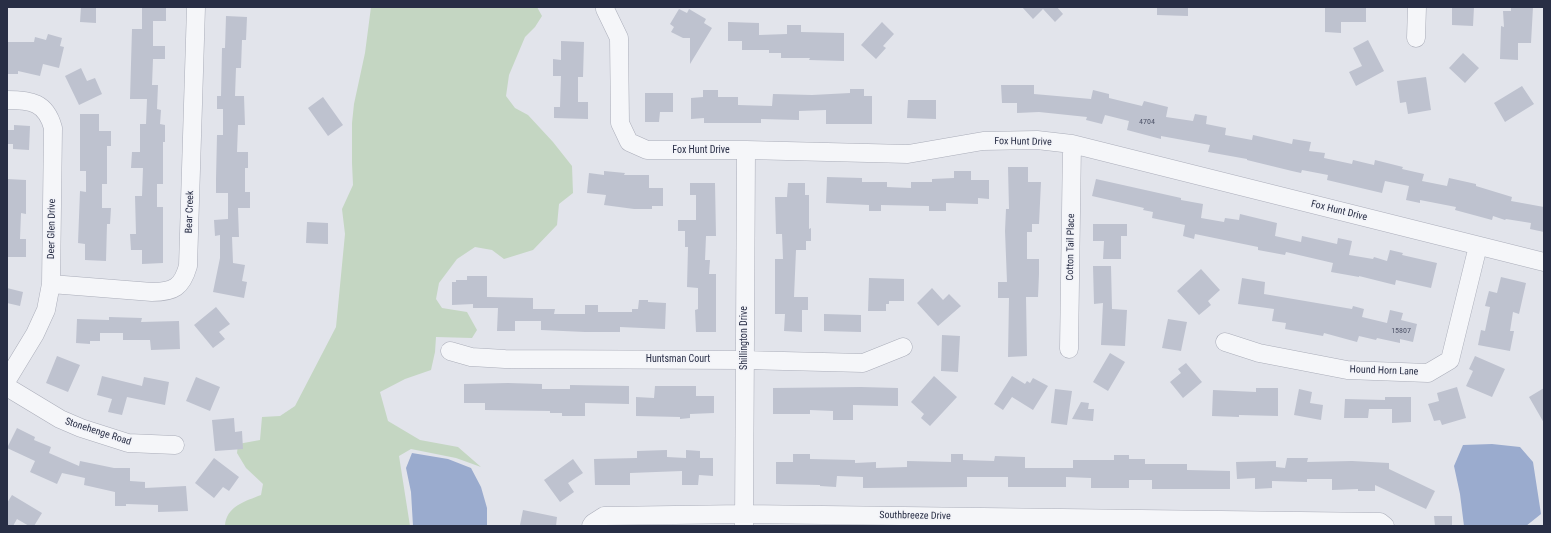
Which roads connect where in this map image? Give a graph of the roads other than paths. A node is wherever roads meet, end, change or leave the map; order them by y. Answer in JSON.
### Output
{"nodes":[{"id":1,"x":196,"y":7,"type":"edge"},
{"id":2,"x":1417,"y":7,"type":"edge"},
{"id":3,"x":605,"y":9,"type":"dead end"},
{"id":4,"x":1416,"y":38,"type":"dead end"},
{"id":5,"x":7,"y":100,"type":"edge"},
{"id":6,"x":1072,"y":144,"type":"junction"},
{"id":7,"x":746,"y":150,"type":"junction"},
{"id":8,"x":1478,"y":246,"type":"junction"},
{"id":9,"x":1544,"y":262,"type":"edge"},
{"id":10,"x":52,"y":284,"type":"junction"},
{"id":11,"x":1225,"y":342,"type":"dead end"},
{"id":12,"x":903,"y":347,"type":"dead end"},
{"id":13,"x":1069,"y":349,"type":"dead end"},
{"id":14,"x":450,"y":351,"type":"dead end"},
{"id":15,"x":744,"y":360,"type":"junction"},
{"id":16,"x":7,"y":380,"type":"edge"},
{"id":17,"x":7,"y":386,"type":"edge"},
{"id":18,"x":175,"y":445,"type":"dead end"},
{"id":19,"x":744,"y":520,"type":"edge"},
{"id":20,"x":1067,"y":522,"type":"edge"},
{"id":21,"x":591,"y":526,"type":"edge"},
{"id":22,"x":1385,"y":526,"type":"edge"}],
"edges":[{"from":1,"to":10,"type":"street","name":"Bear Creek"},
{"from":2,"to":4,"type":"street"},
{"from":3,"to":7,"type":"street","name":"Fox Hunt Drive"},
{"from":5,"to":10,"type":"street","name":"Deer Glen Drive"},
{"from":6,"to":7,"type":"street","name":"Fox Hunt Drive"},
{"from":6,"to":8,"type":"street","name":"Fox Hunt Drive"},
{"from":6,"to":13,"type":"street","name":"Cotton Tail Place"},
{"from":7,"to":15,"type":"street","name":"Shillington Drive"},
{"from":8,"to":9,"type":"street","name":"Fox Hunt Drive"},
{"from":8,"to":11,"type":"street","name":"Hound Horn Lane"},
{"from":10,"to":16,"type":"street","name":"Deer Glen Drive"},
{"from":12,"to":15,"type":"street","name":"Huntsman Court"},
{"from":14,"to":15,"type":"street","name":"Huntsman Court"},
{"from":15,"to":19,"type":"street","name":"Shillington Drive"},
{"from":17,"to":18,"type":"street","name":"Stonehenge Road"},
{"from":19,"to":20,"type":"street","name":"Southbreeze Drive"},
{"from":19,"to":21,"type":"street","name":"Southbreeze Drive"},
{"from":20,"to":22,"type":"street","name":"Southbreeze Drive"}]}
